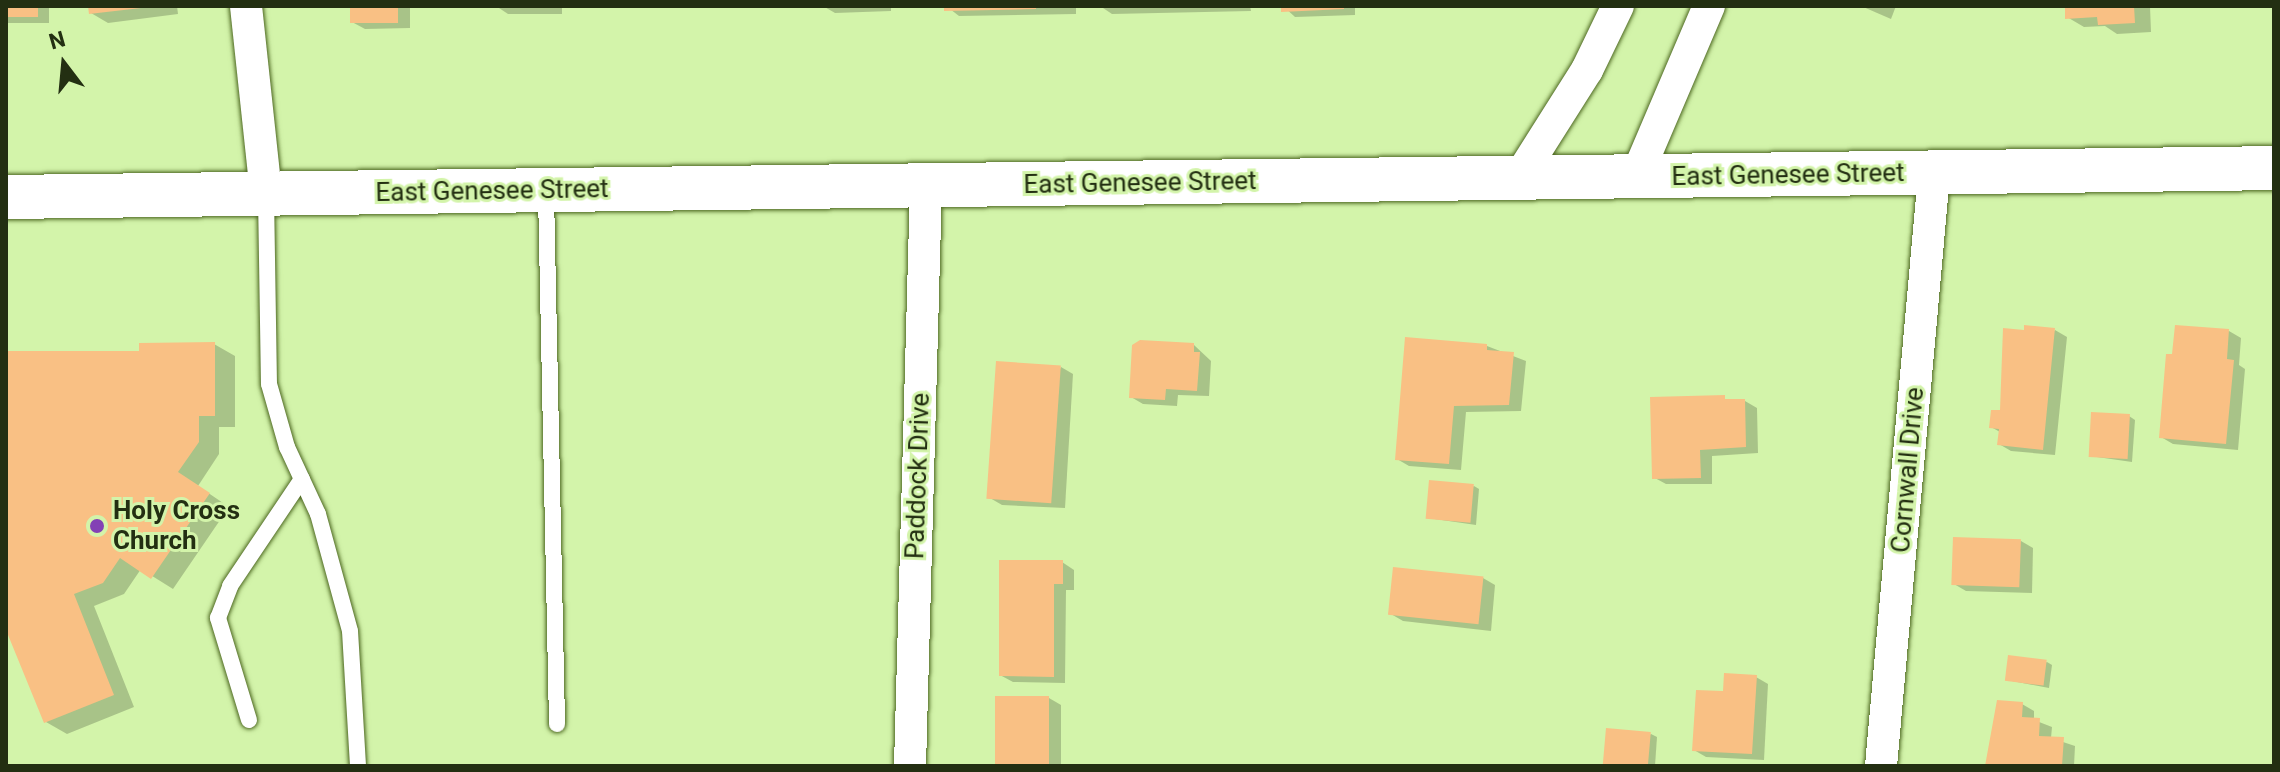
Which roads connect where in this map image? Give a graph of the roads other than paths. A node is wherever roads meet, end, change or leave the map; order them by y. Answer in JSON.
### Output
{"nodes":[{"id":1,"x":246,"y":6,"type":"edge"},
{"id":2,"x":1618,"y":6,"type":"edge"},
{"id":3,"x":1709,"y":6,"type":"edge"},
{"id":4,"x":2274,"y":168,"type":"edge"},
{"id":5,"x":1934,"y":174,"type":"junction"},
{"id":6,"x":1636,"y":177,"type":"junction"},
{"id":7,"x":1518,"y":179,"type":"junction"},
{"id":8,"x":926,"y":186,"type":"junction"},
{"id":9,"x":546,"y":191,"type":"junction"},
{"id":10,"x":266,"y":194,"type":"junction"},
{"id":11,"x":6,"y":197,"type":"edge"},
{"id":12,"x":302,"y":479,"type":"junction"},
{"id":13,"x":249,"y":720,"type":"dead end"},
{"id":14,"x":557,"y":724,"type":"dead end"},
{"id":15,"x":358,"y":766,"type":"edge"},
{"id":16,"x":910,"y":766,"type":"edge"},
{"id":17,"x":1881,"y":766,"type":"edge"}],
"edges":[{"from":1,"to":10,"type":"street"},
{"from":2,"to":7,"type":"street"},
{"from":3,"to":6,"type":"street"},
{"from":4,"to":5,"type":"main road","name":"East Genesee Street"},
{"from":5,"to":6,"type":"main road","name":"East Genesee Street"},
{"from":5,"to":17,"type":"street","name":"Cornwall Drive"},
{"from":6,"to":7,"type":"main road","name":"East Genesee Street"},
{"from":7,"to":8,"type":"main road","name":"East Genesee Street"},
{"from":8,"to":9,"type":"main road","name":"East Genesee Street"},
{"from":8,"to":16,"type":"street","name":"Paddock Drive"},
{"from":9,"to":10,"type":"main road","name":"East Genesee Street"},
{"from":9,"to":14,"type":"lane"},
{"from":10,"to":11,"type":"main road","name":"East Genesee Street"},
{"from":10,"to":12,"type":"lane"},
{"from":12,"to":13,"type":"lane"},
{"from":12,"to":15,"type":"lane"}]}
